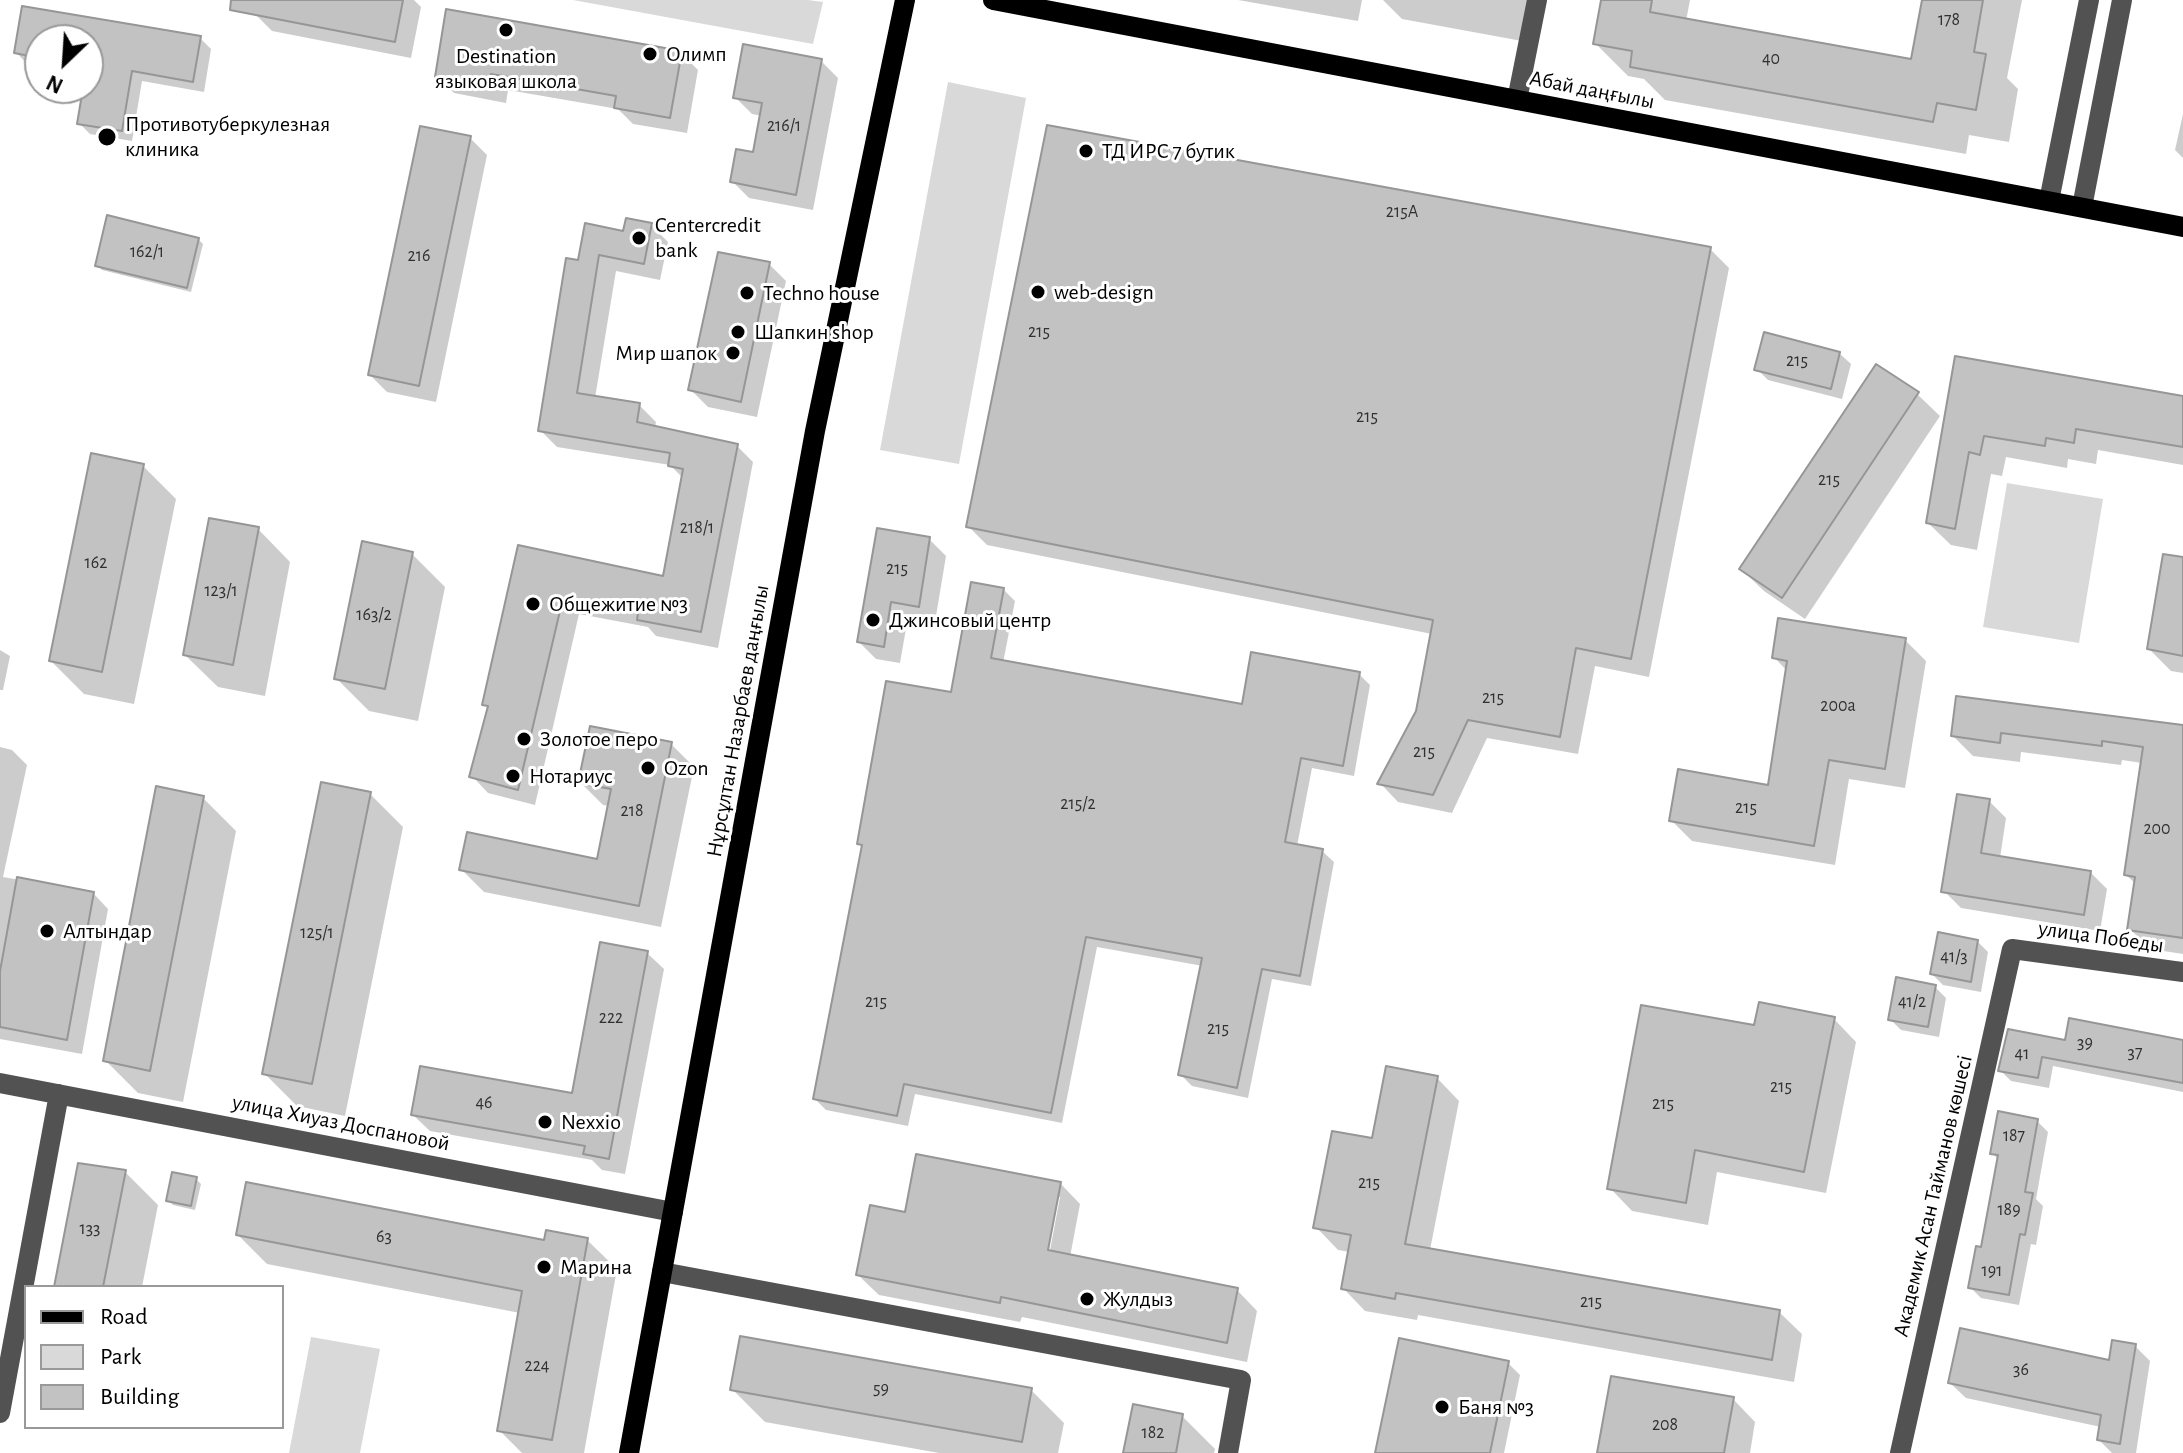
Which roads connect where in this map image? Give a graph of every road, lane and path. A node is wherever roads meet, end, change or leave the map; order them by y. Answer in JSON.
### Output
{"nodes":[{"id":1,"x":905,"y":0,"type":"edge"},
{"id":2,"x":993,"y":0,"type":"edge"},
{"id":3,"x":1537,"y":0,"type":"edge"},
{"id":4,"x":2089,"y":0,"type":"edge"},
{"id":5,"x":2122,"y":0,"type":"edge"},
{"id":6,"x":1517,"y":100,"type":"junction"},
{"id":7,"x":2049,"y":201,"type":"junction"},
{"id":8,"x":2082,"y":207,"type":"junction"},
{"id":9,"x":2183,"y":227,"type":"edge"},
{"id":10,"x":2012,"y":949,"type":"joint"},
{"id":11,"x":2183,"y":972,"type":"edge"},
{"id":12,"x":0,"y":1083,"type":"edge"},
{"id":13,"x":59,"y":1094,"type":"junction"},
{"id":14,"x":673,"y":1212,"type":"junction"},
{"id":15,"x":662,"y":1272,"type":"junction"},
{"id":16,"x":0,"y":1413,"type":"edge"},
{"id":17,"x":629,"y":1453,"type":"edge"},
{"id":18,"x":1228,"y":1453,"type":"edge"},
{"id":19,"x":1900,"y":1453,"type":"edge"}],
"edges":[{"from":1,"to":14,"type":"main road","name":"Нұрсұлтан Назарбаев даңғылы"},
{"from":2,"to":6,"type":"main road","name":"Абай даңғылы"},
{"from":3,"to":6,"type":"street"},
{"from":4,"to":7,"type":"street"},
{"from":5,"to":8,"type":"street"},
{"from":6,"to":7,"type":"main road","name":"Абай даңғылы"},
{"from":7,"to":8,"type":"main road","name":"Абай даңғылы"},
{"from":8,"to":9,"type":"main road","name":"Абай даңғылы"},
{"from":10,"to":11,"type":"street","name":"улица Победы"},
{"from":10,"to":19,"type":"street","name":"Академик Асан Тайманов көшесі"},
{"from":12,"to":13,"type":"street","name":"улица Хиуаз Доспановой"},
{"from":13,"to":14,"type":"street","name":"улица Хиуаз Доспановой"},
{"from":13,"to":16,"type":"street"},
{"from":14,"to":15,"type":"main road","name":"Нұрсұлтан Назарбаев даңғылы"},
{"from":15,"to":17,"type":"main road","name":"Нұрсұлтан Назарбаев даңғылы"},
{"from":15,"to":18,"type":"street"}]}
